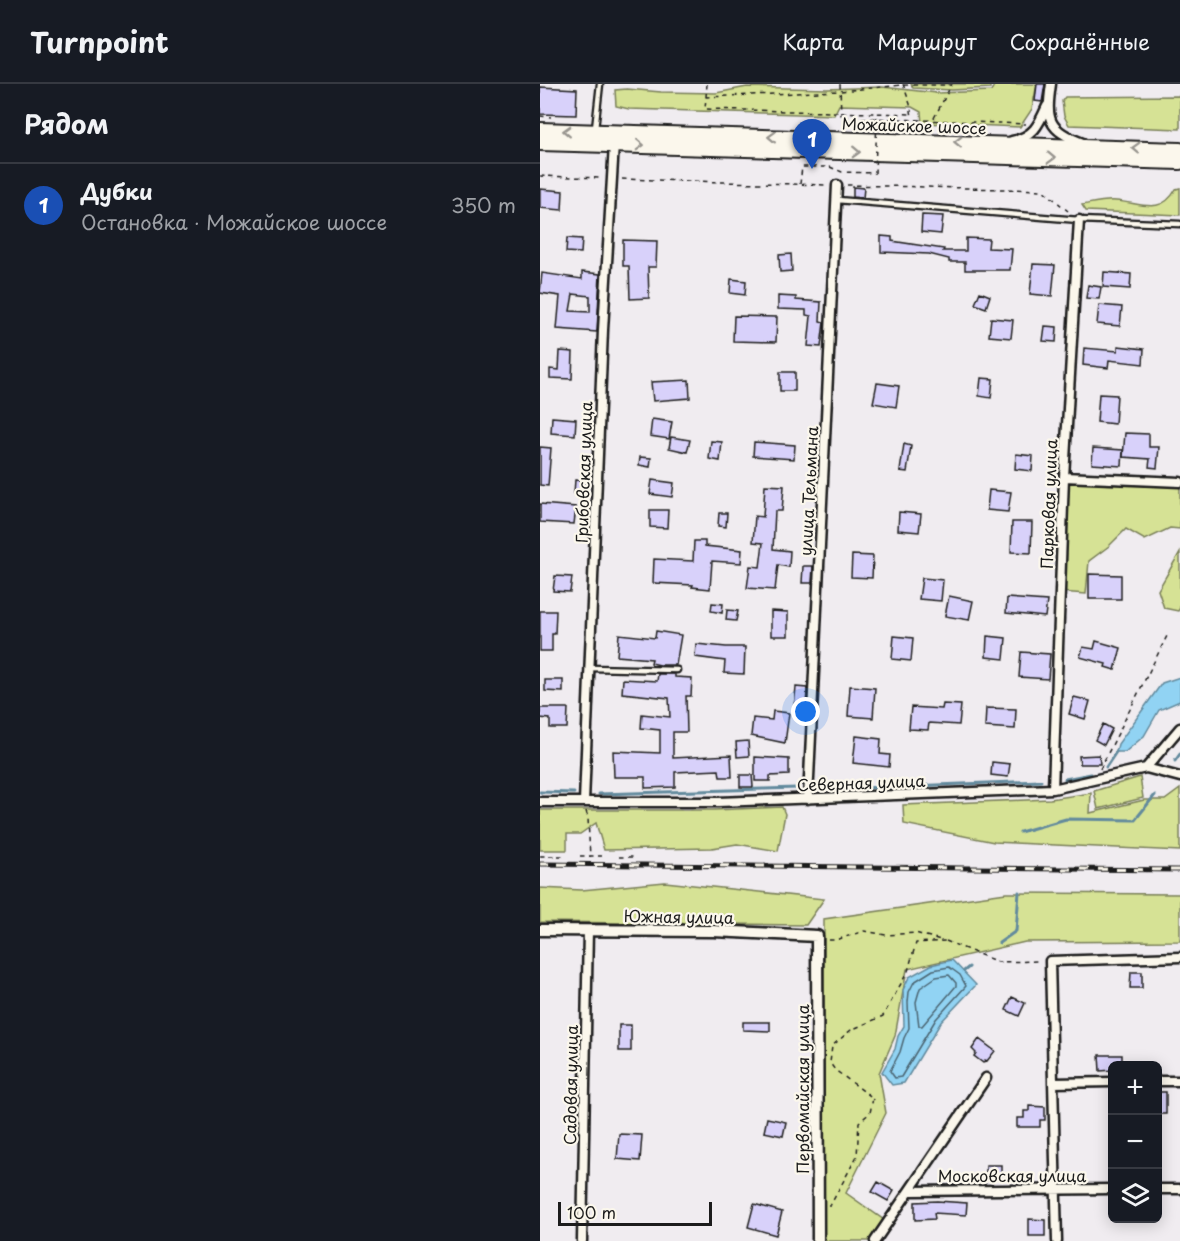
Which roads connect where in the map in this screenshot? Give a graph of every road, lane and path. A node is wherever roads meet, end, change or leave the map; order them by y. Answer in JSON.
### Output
{"nodes":[{"id":1,"x":600,"y":84,"type":"edge"},
{"id":2,"x":707,"y":84,"type":"edge"},
{"id":3,"x":840,"y":84,"type":"edge"},
{"id":4,"x":951,"y":84,"type":"edge"},
{"id":5,"x":1051,"y":84,"type":"edge"},
{"id":6,"x":903,"y":85,"type":"edge"},
{"id":7,"x":840,"y":92,"type":"junction"},
{"id":8,"x":706,"y":97,"type":"junction"},
{"id":9,"x":1048,"y":102,"type":"junction"},
{"id":10,"x":841,"y":112,"type":"junction"},
{"id":11,"x":912,"y":114,"type":"junction"},
{"id":12,"x":877,"y":117,"type":"junction"},
{"id":13,"x":912,"y":118,"type":"junction"},
{"id":14,"x":934,"y":119,"type":"junction"},
{"id":15,"x":1038,"y":124,"type":"junction"},
{"id":16,"x":540,"y":130,"type":"edge"},
{"id":17,"x":595,"y":132,"type":"junction"},
{"id":18,"x":540,"y":143,"type":"edge"},
{"id":19,"x":614,"y":144,"type":"junction"},
{"id":20,"x":1001,"y":144,"type":"junction"},
{"id":21,"x":1092,"y":147,"type":"junction"},
{"id":22,"x":1180,"y":150,"type":"edge"},
{"id":23,"x":1180,"y":162,"type":"edge"},
{"id":24,"x":540,"y":176,"type":"edge"},
{"id":25,"x":613,"y":178,"type":"junction"},
{"id":26,"x":800,"y":184,"type":"junction"},
{"id":27,"x":837,"y":185,"type":"junction"},
{"id":28,"x":837,"y":200,"type":"junction"},
{"id":29,"x":1079,"y":220,"type":"junction"},
{"id":30,"x":1180,"y":224,"type":"edge"},
{"id":31,"x":1064,"y":477,"type":"junction"},
{"id":32,"x":1180,"y":482,"type":"edge"},
{"id":33,"x":1168,"y":634,"type":"dead end"},
{"id":34,"x":590,"y":668,"type":"junction"},
{"id":35,"x":677,"y":670,"type":"dead end"},
{"id":36,"x":1180,"y":728,"type":"edge"},
{"id":37,"x":1146,"y":768,"type":"junction"},
{"id":38,"x":1180,"y":777,"type":"edge"},
{"id":39,"x":1094,"y":781,"type":"junction"},
{"id":40,"x":1053,"y":789,"type":"junction"},
{"id":41,"x":808,"y":799,"type":"junction"},
{"id":42,"x":540,"y":802,"type":"edge"},
{"id":43,"x":584,"y":802,"type":"junction"},
{"id":44,"x":540,"y":856,"type":"edge"},
{"id":45,"x":564,"y":856,"type":"dead end"},
{"id":46,"x":580,"y":856,"type":"dead end"},
{"id":47,"x":602,"y":856,"type":"dead end"},
{"id":48,"x":590,"y":857,"type":"junction"},
{"id":49,"x":619,"y":857,"type":"dead end"},
{"id":50,"x":633,"y":857,"type":"dead end"},
{"id":51,"x":540,"y":930,"type":"edge"},
{"id":52,"x":588,"y":930,"type":"junction"},
{"id":53,"x":817,"y":936,"type":"junction"},
{"id":54,"x":945,"y":941,"type":"junction"},
{"id":55,"x":1180,"y":957,"type":"edge"},
{"id":56,"x":1050,"y":961,"type":"junction"},
{"id":57,"x":986,"y":1078,"type":"dead end"},
{"id":58,"x":1180,"y":1081,"type":"edge"},
{"id":59,"x":1108,"y":1082,"type":"edge"},
{"id":60,"x":1162,"y":1082,"type":"edge"},
{"id":61,"x":1053,"y":1083,"type":"junction"},
{"id":62,"x":1180,"y":1188,"type":"edge"},
{"id":63,"x":1108,"y":1189,"type":"edge"},
{"id":64,"x":1162,"y":1189,"type":"edge"},
{"id":65,"x":1054,"y":1190,"type":"junction"},
{"id":66,"x":911,"y":1191,"type":"junction"},
{"id":67,"x":818,"y":1208,"type":"junction"},
{"id":68,"x":582,"y":1241,"type":"edge"},
{"id":69,"x":818,"y":1241,"type":"edge"},
{"id":70,"x":875,"y":1241,"type":"edge"},
{"id":71,"x":1057,"y":1241,"type":"edge"}],
"edges":[{"from":1,"to":17,"type":"lane"},
{"from":2,"to":8,"type":"path"},
{"from":3,"to":7,"type":"path"},
{"from":4,"to":6,"type":"path"},
{"from":4,"to":14,"type":"path"},
{"from":5,"to":9,"type":"street"},
{"from":6,"to":7,"type":"path"},
{"from":6,"to":11,"type":"path"},
{"from":7,"to":8,"type":"path"},
{"from":7,"to":10,"type":"path"},
{"from":8,"to":10,"type":"path"},
{"from":9,"to":15,"type":"street"},
{"from":9,"to":21,"type":"street"},
{"from":10,"to":11,"type":"path"},
{"from":10,"to":12,"type":"path"},
{"from":11,"to":13,"type":"path"},
{"from":12,"to":13,"type":"path"},
{"from":12,"to":26,"type":"path","bridge":true},
{"from":13,"to":14,"type":"path"},
{"from":14,"to":15,"type":"path"},
{"from":15,"to":20,"type":"street"},
{"from":17,"to":16,"type":"main road","name":"Можайское шоссе","one_way":true},
{"from":20,"to":17,"type":"main road","name":"Можайское шоссе","one_way":true},
{"from":18,"to":19,"type":"main road","name":"Можайское шоссе"},
{"from":19,"to":23,"type":"main road","name":"Можайское шоссе","one_way":true},
{"from":19,"to":25,"type":"street","name":"Грибовская улица"},
{"from":20,"to":21,"type":"main road","name":"Можайское шоссе"},
{"from":22,"to":21,"type":"main road","name":"Можайское шоссе","one_way":true},
{"from":24,"to":25,"type":"path"},
{"from":25,"to":26,"type":"path"},
{"from":25,"to":34,"type":"street","name":"Грибовская улица"},
{"from":26,"to":27,"type":"path"},
{"from":27,"to":28,"type":"street","name":"улица Тельмана"},
{"from":27,"to":29,"type":"path"},
{"from":28,"to":29,"type":"lane"},
{"from":28,"to":41,"type":"street","name":"улица Тельмана"},
{"from":29,"to":30,"type":"lane"},
{"from":29,"to":31,"type":"street","name":"Парковая улица"},
{"from":31,"to":32,"type":"street"},
{"from":31,"to":40,"type":"street","name":"Парковая улица"},
{"from":33,"to":39,"type":"path"},
{"from":34,"to":35,"type":"lane"},
{"from":34,"to":43,"type":"street","name":"Грибовская улица"},
{"from":36,"to":37,"type":"street"},
{"from":37,"to":38,"type":"street","name":"Северная улица"},
{"from":37,"to":39,"type":"street","name":"Северная улица"},
{"from":39,"to":40,"type":"street","name":"Северная улица"},
{"from":40,"to":41,"type":"street","name":"Северная улица"},
{"from":41,"to":43,"type":"street","name":"Северная улица"},
{"from":42,"to":43,"type":"street","name":"Северная улица"},
{"from":43,"to":48,"type":"path"},
{"from":44,"to":45,"type":"path"},
{"from":46,"to":48,"type":"path"},
{"from":47,"to":48,"type":"path"},
{"from":49,"to":50,"type":"path"},
{"from":51,"to":52,"type":"street","name":"Южная улица"},
{"from":52,"to":53,"type":"street","name":"Южная улица"},
{"from":52,"to":68,"type":"street","name":"Садовая улица"},
{"from":53,"to":54,"type":"path"},
{"from":53,"to":67,"type":"street","name":"Первомайская улица"},
{"from":54,"to":56,"type":"path"},
{"from":54,"to":67,"type":"path"},
{"from":55,"to":56,"type":"street"},
{"from":56,"to":61,"type":"street"},
{"from":57,"to":66,"type":"street"},
{"from":58,"to":60,"type":"street"},
{"from":59,"to":61,"type":"street"},
{"from":61,"to":65,"type":"street"},
{"from":62,"to":64,"type":"street"},
{"from":63,"to":65,"type":"street","name":"Московская улица"},
{"from":65,"to":66,"type":"street","name":"Московская улица"},
{"from":65,"to":71,"type":"street"},
{"from":66,"to":70,"type":"street"},
{"from":67,"to":69,"type":"street","name":"Первомайская улица"}]}
